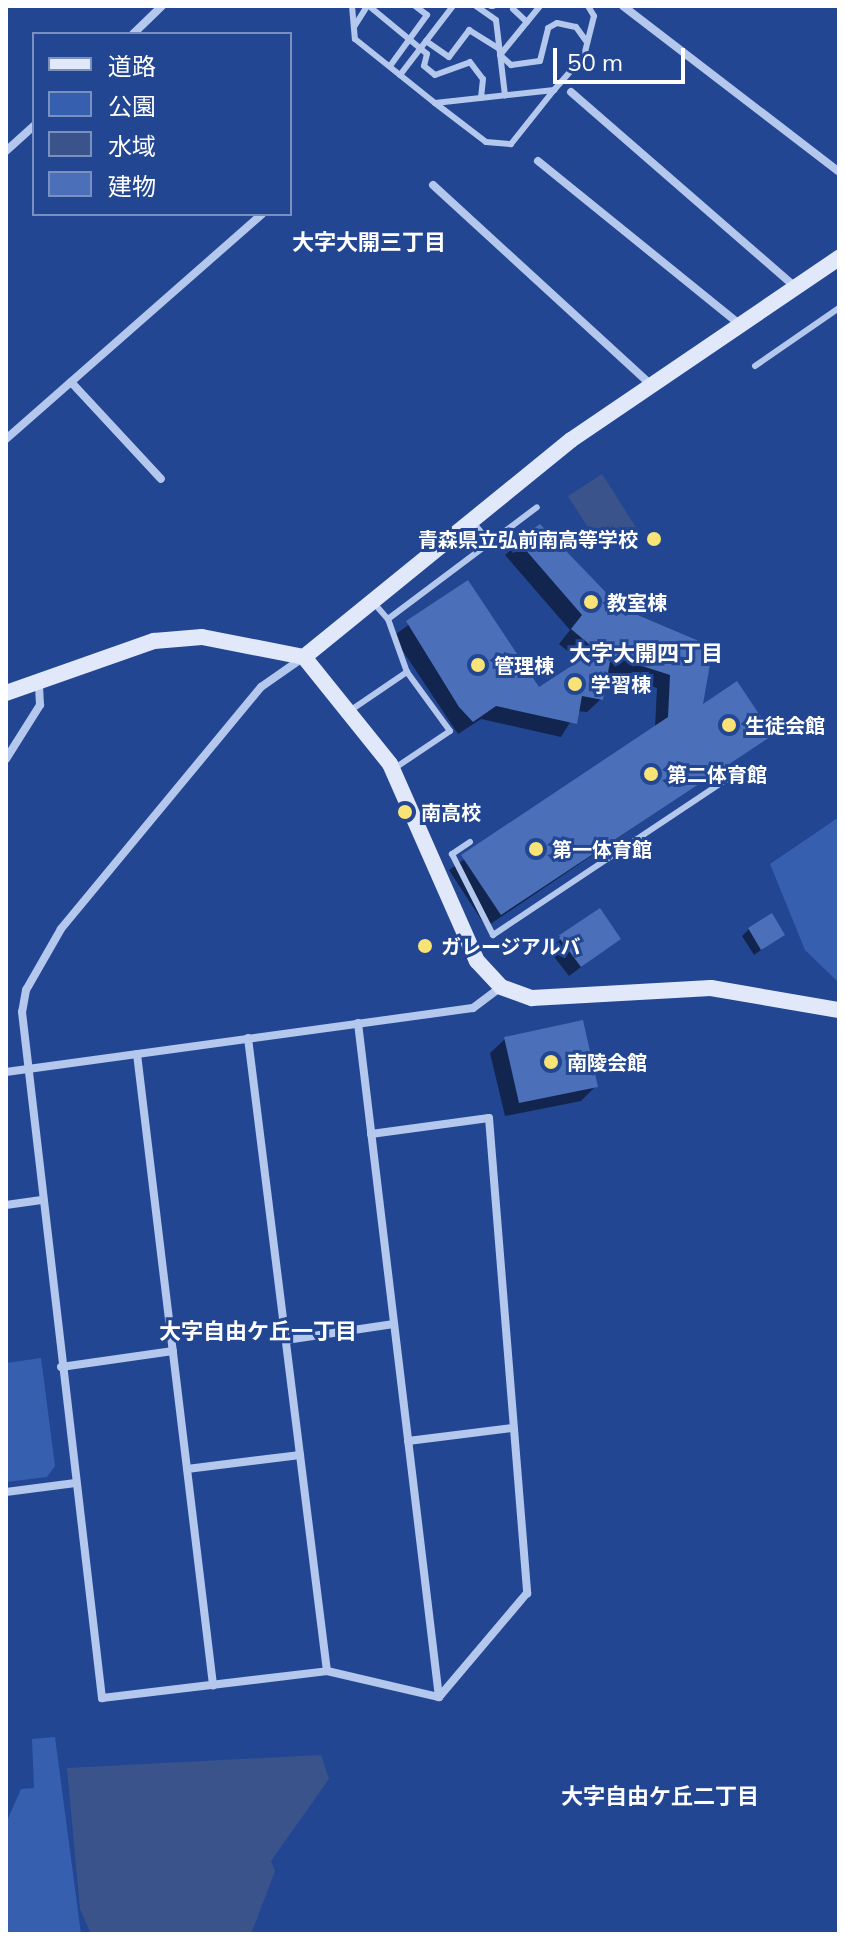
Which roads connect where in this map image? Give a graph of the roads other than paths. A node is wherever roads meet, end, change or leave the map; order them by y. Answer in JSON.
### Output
{"nodes":[{"id":1,"x":162,"y":6,"type":"edge"},
{"id":2,"x":352,"y":6,"type":"edge"},
{"id":3,"x":368,"y":6,"type":"edge"},
{"id":4,"x":415,"y":6,"type":"edge"},
{"id":5,"x":453,"y":6,"type":"edge"},
{"id":6,"x":476,"y":6,"type":"edge"},
{"id":7,"x":540,"y":6,"type":"edge"},
{"id":8,"x":588,"y":6,"type":"edge"},
{"id":9,"x":623,"y":6,"type":"edge"},
{"id":10,"x":513,"y":9,"type":"dead end"},
{"id":11,"x":527,"y":22,"type":"junction"},
{"id":12,"x":354,"y":27,"type":"junction"},
{"id":13,"x":135,"y":32,"type":"edge"},
{"id":14,"x":409,"y":39,"type":"junction"},
{"id":15,"x":426,"y":41,"type":"junction"},
{"id":16,"x":587,"y":42,"type":"junction"},
{"id":17,"x":421,"y":48,"type":"junction"},
{"id":18,"x":499,"y":52,"type":"junction"},
{"id":19,"x":390,"y":66,"type":"junction"},
{"id":20,"x":400,"y":75,"type":"junction"},
{"id":21,"x":554,"y":90,"type":"junction"},
{"id":22,"x":571,"y":92,"type":"dead end"},
{"id":23,"x":505,"y":95,"type":"junction"},
{"id":24,"x":481,"y":98,"type":"junction"},
{"id":25,"x":435,"y":103,"type":"junction"},
{"id":26,"x":32,"y":128,"type":"edge"},
{"id":27,"x":6,"y":151,"type":"edge"},
{"id":28,"x":538,"y":161,"type":"dead end"},
{"id":29,"x":839,"y":172,"type":"edge"},
{"id":30,"x":433,"y":185,"type":"dead end"},
{"id":31,"x":260,"y":216,"type":"edge"},
{"id":32,"x":839,"y":258,"type":"edge"},
{"id":33,"x":799,"y":289,"type":"junction"},
{"id":34,"x":839,"y":308,"type":"edge"},
{"id":35,"x":743,"y":327,"type":"junction"},
{"id":36,"x":755,"y":366,"type":"dead end"},
{"id":37,"x":71,"y":382,"type":"junction"},
{"id":38,"x":651,"y":385,"type":"junction"},
{"id":39,"x":6,"y":439,"type":"edge"},
{"id":40,"x":161,"y":479,"type":"dead end"},
{"id":41,"x":537,"y":507,"type":"dead end"},
{"id":42,"x":472,"y":521,"type":"junction"},
{"id":43,"x":490,"y":543,"type":"junction"},
{"id":44,"x":372,"y":601,"type":"junction"},
{"id":45,"x":388,"y":619,"type":"junction"},
{"id":46,"x":304,"y":657,"type":"junction"},
{"id":47,"x":407,"y":672,"type":"junction"},
{"id":48,"x":39,"y":687,"type":"junction"},
{"id":49,"x":6,"y":693,"type":"edge"},
{"id":50,"x":351,"y":710,"type":"junction"},
{"id":51,"x":6,"y":759,"type":"edge"},
{"id":52,"x":745,"y":767,"type":"dead end"},
{"id":53,"x":392,"y":770,"type":"junction"},
{"id":54,"x":470,"y":842,"type":"dead end"},
{"id":55,"x":472,"y":894,"type":"junction"},
{"id":56,"x":452,"y":902,"type":"junction"},
{"id":57,"x":501,"y":987,"type":"junction"},
{"id":58,"x":839,"y":1010,"type":"edge"},
{"id":59,"x":358,"y":1023,"type":"junction"},
{"id":60,"x":248,"y":1038,"type":"junction"},
{"id":61,"x":137,"y":1054,"type":"junction"},
{"id":62,"x":23,"y":1068,"type":"junction"},
{"id":63,"x":6,"y":1072,"type":"edge"},
{"id":64,"x":371,"y":1134,"type":"junction"},
{"id":65,"x":40,"y":1200,"type":"junction"},
{"id":66,"x":6,"y":1205,"type":"edge"},
{"id":67,"x":394,"y":1324,"type":"junction"},
{"id":68,"x":286,"y":1340,"type":"junction"},
{"id":69,"x":173,"y":1351,"type":"junction"},
{"id":70,"x":61,"y":1367,"type":"junction"},
{"id":71,"x":513,"y":1428,"type":"junction"},
{"id":72,"x":408,"y":1441,"type":"junction"},
{"id":73,"x":300,"y":1455,"type":"junction"},
{"id":74,"x":187,"y":1469,"type":"junction"},
{"id":75,"x":75,"y":1483,"type":"junction"},
{"id":76,"x":6,"y":1492,"type":"edge"},
{"id":77,"x":327,"y":1671,"type":"junction"},
{"id":78,"x":213,"y":1685,"type":"junction"},
{"id":79,"x":439,"y":1697,"type":"junction"}],
"edges":[{"from":1,"to":13,"type":"street"},
{"from":2,"to":12,"type":"lane"},
{"from":3,"to":12,"type":"lane"},
{"from":3,"to":14,"type":"lane"},
{"from":4,"to":14,"type":"lane"},
{"from":5,"to":15,"type":"lane"},
{"from":6,"to":18,"type":"lane"},
{"from":7,"to":11,"type":"lane"},
{"from":8,"to":16,"type":"lane"},
{"from":9,"to":29,"type":"street"},
{"from":10,"to":11,"type":"lane"},
{"from":11,"to":18,"type":"lane"},
{"from":12,"to":19,"type":"lane"},
{"from":14,"to":17,"type":"lane"},
{"from":14,"to":19,"type":"lane"},
{"from":15,"to":17,"type":"lane"},
{"from":15,"to":18,"type":"lane"},
{"from":16,"to":18,"type":"lane"},
{"from":16,"to":21,"type":"lane"},
{"from":17,"to":20,"type":"lane"},
{"from":17,"to":24,"type":"lane"},
{"from":18,"to":23,"type":"lane"},
{"from":19,"to":20,"type":"lane"},
{"from":20,"to":25,"type":"lane"},
{"from":21,"to":23,"type":"lane"},
{"from":21,"to":25,"type":"lane"},
{"from":22,"to":33,"type":"street"},
{"from":23,"to":24,"type":"lane"},
{"from":24,"to":25,"type":"lane"},
{"from":26,"to":27,"type":"street"},
{"from":28,"to":35,"type":"street"},
{"from":30,"to":38,"type":"street"},
{"from":31,"to":37,"type":"street"},
{"from":32,"to":33,"type":"street"},
{"from":33,"to":35,"type":"street"},
{"from":34,"to":36,"type":"lane"},
{"from":35,"to":38,"type":"street"},
{"from":37,"to":39,"type":"street"},
{"from":37,"to":40,"type":"street"},
{"from":38,"to":42,"type":"street"},
{"from":41,"to":43,"type":"lane"},
{"from":42,"to":43,"type":"lane"},
{"from":42,"to":44,"type":"street"},
{"from":43,"to":45,"type":"lane"},
{"from":44,"to":45,"type":"lane"},
{"from":44,"to":46,"type":"street"},
{"from":45,"to":47,"type":"lane"},
{"from":46,"to":48,"type":"street"},
{"from":46,"to":50,"type":"street"},
{"from":46,"to":62,"type":"street"},
{"from":47,"to":50,"type":"lane"},
{"from":47,"to":53,"type":"lane"},
{"from":48,"to":49,"type":"street"},
{"from":48,"to":51,"type":"street"},
{"from":50,"to":53,"type":"street"},
{"from":52,"to":55,"type":"lane"},
{"from":53,"to":56,"type":"street"},
{"from":54,"to":55,"type":"lane"},
{"from":55,"to":56,"type":"lane"},
{"from":56,"to":57,"type":"street"},
{"from":57,"to":58,"type":"street"},
{"from":57,"to":59,"type":"street"},
{"from":59,"to":60,"type":"street"},
{"from":59,"to":64,"type":"street"},
{"from":60,"to":61,"type":"street"},
{"from":60,"to":68,"type":"street"},
{"from":61,"to":62,"type":"street"},
{"from":61,"to":69,"type":"street"},
{"from":62,"to":63,"type":"street"},
{"from":62,"to":65,"type":"street"},
{"from":64,"to":67,"type":"street"},
{"from":64,"to":71,"type":"street"},
{"from":65,"to":66,"type":"street"},
{"from":65,"to":70,"type":"street"},
{"from":67,"to":68,"type":"street"},
{"from":67,"to":72,"type":"street"},
{"from":68,"to":73,"type":"street"},
{"from":69,"to":70,"type":"street"},
{"from":69,"to":74,"type":"street"},
{"from":70,"to":75,"type":"street"},
{"from":71,"to":72,"type":"street"},
{"from":71,"to":79,"type":"street"},
{"from":72,"to":79,"type":"street"},
{"from":73,"to":74,"type":"street"},
{"from":73,"to":77,"type":"street"},
{"from":74,"to":78,"type":"street"},
{"from":75,"to":76,"type":"street"},
{"from":75,"to":78,"type":"street"},
{"from":77,"to":78,"type":"street"},
{"from":77,"to":79,"type":"street"}]}
